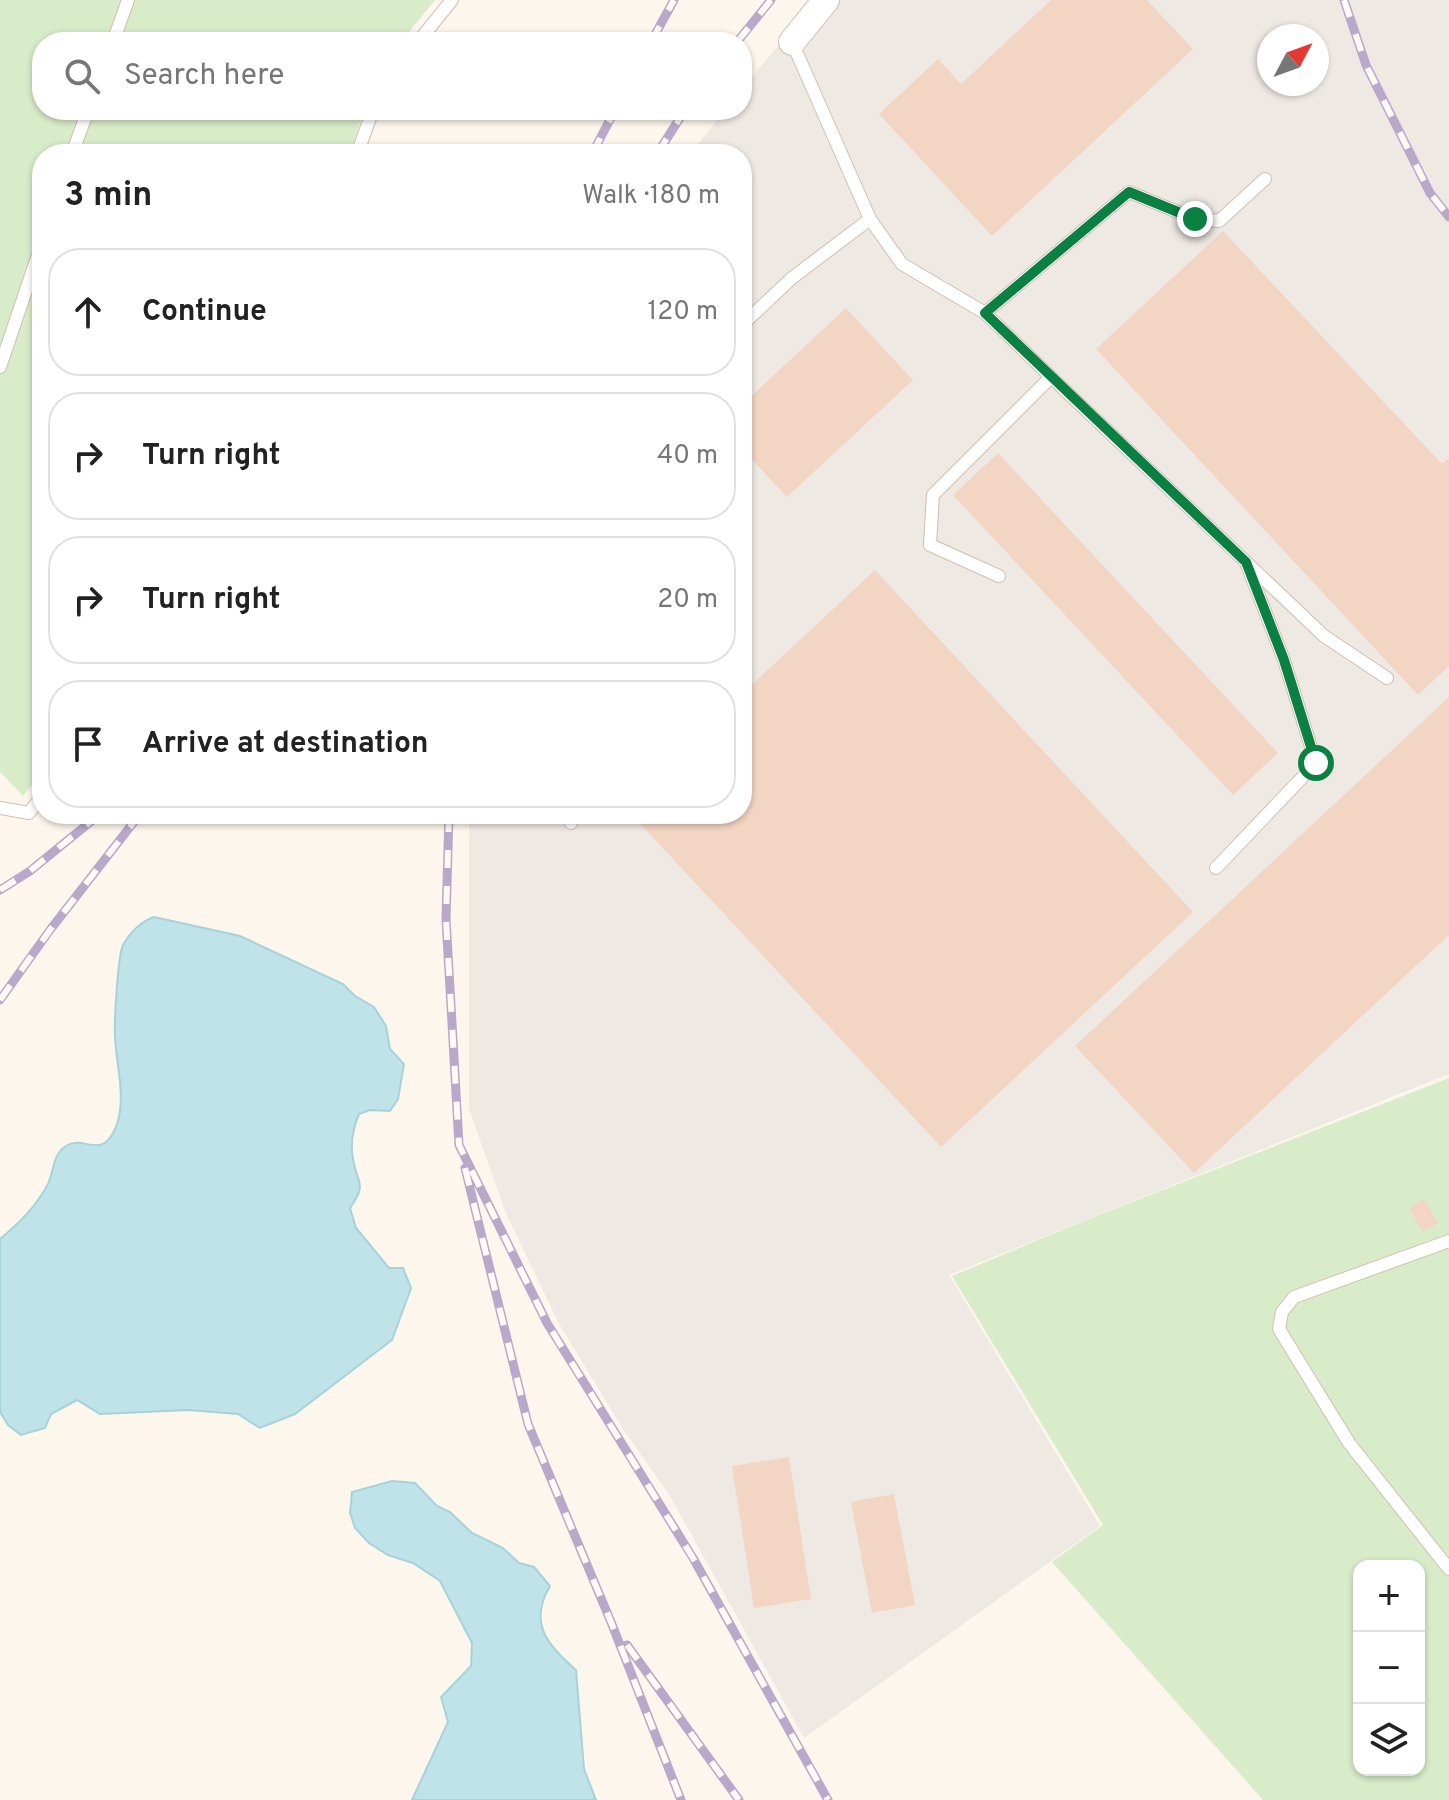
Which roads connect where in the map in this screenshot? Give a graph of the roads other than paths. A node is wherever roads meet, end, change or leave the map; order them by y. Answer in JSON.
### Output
{"nodes":[{"id":1,"x":128,"y":0,"type":"edge"},
{"id":2,"x":452,"y":0,"type":"edge"},
{"id":3,"x":826,"y":0,"type":"edge"},
{"id":4,"x":117,"y":32,"type":"edge"},
{"id":5,"x":426,"y":32,"type":"edge"},
{"id":6,"x":792,"y":42,"type":"joint"},
{"id":7,"x":84,"y":120,"type":"edge"},
{"id":8,"x":369,"y":120,"type":"edge"},
{"id":9,"x":76,"y":144,"type":"edge"},
{"id":10,"x":361,"y":144,"type":"edge"},
{"id":11,"x":1265,"y":179,"type":"dead end"},
{"id":12,"x":870,"y":219,"type":"junction"},
{"id":13,"x":32,"y":273,"type":"edge"},
{"id":14,"x":985,"y":313,"type":"junction"},
{"id":15,"x":752,"y":316,"type":"edge"},
{"id":16,"x":0,"y":367,"type":"edge"},
{"id":17,"x":1051,"y":377,"type":"junction"},
{"id":18,"x":1246,"y":562,"type":"junction"},
{"id":19,"x":999,"y":576,"type":"dead end"},
{"id":20,"x":1387,"y":678,"type":"dead end"},
{"id":21,"x":0,"y":808,"type":"edge"},
{"id":22,"x":32,"y":809,"type":"edge"},
{"id":23,"x":1216,"y":868,"type":"dead end"},
{"id":24,"x":1449,"y":1241,"type":"edge"},
{"id":25,"x":1449,"y":1569,"type":"edge"}],
"edges":[{"from":1,"to":4,"type":"lane"},
{"from":2,"to":5,"type":"lane"},
{"from":3,"to":6,"type":"street"},
{"from":6,"to":12,"type":"lane"},
{"from":7,"to":9,"type":"lane"},
{"from":8,"to":10,"type":"lane"},
{"from":11,"to":14,"type":"lane"},
{"from":12,"to":14,"type":"lane"},
{"from":12,"to":15,"type":"lane"},
{"from":13,"to":16,"type":"lane"},
{"from":14,"to":17,"type":"lane"},
{"from":17,"to":18,"type":"lane"},
{"from":17,"to":19,"type":"lane"},
{"from":18,"to":20,"type":"lane"},
{"from":18,"to":23,"type":"lane"},
{"from":21,"to":22,"type":"lane"},
{"from":24,"to":25,"type":"lane"}]}
